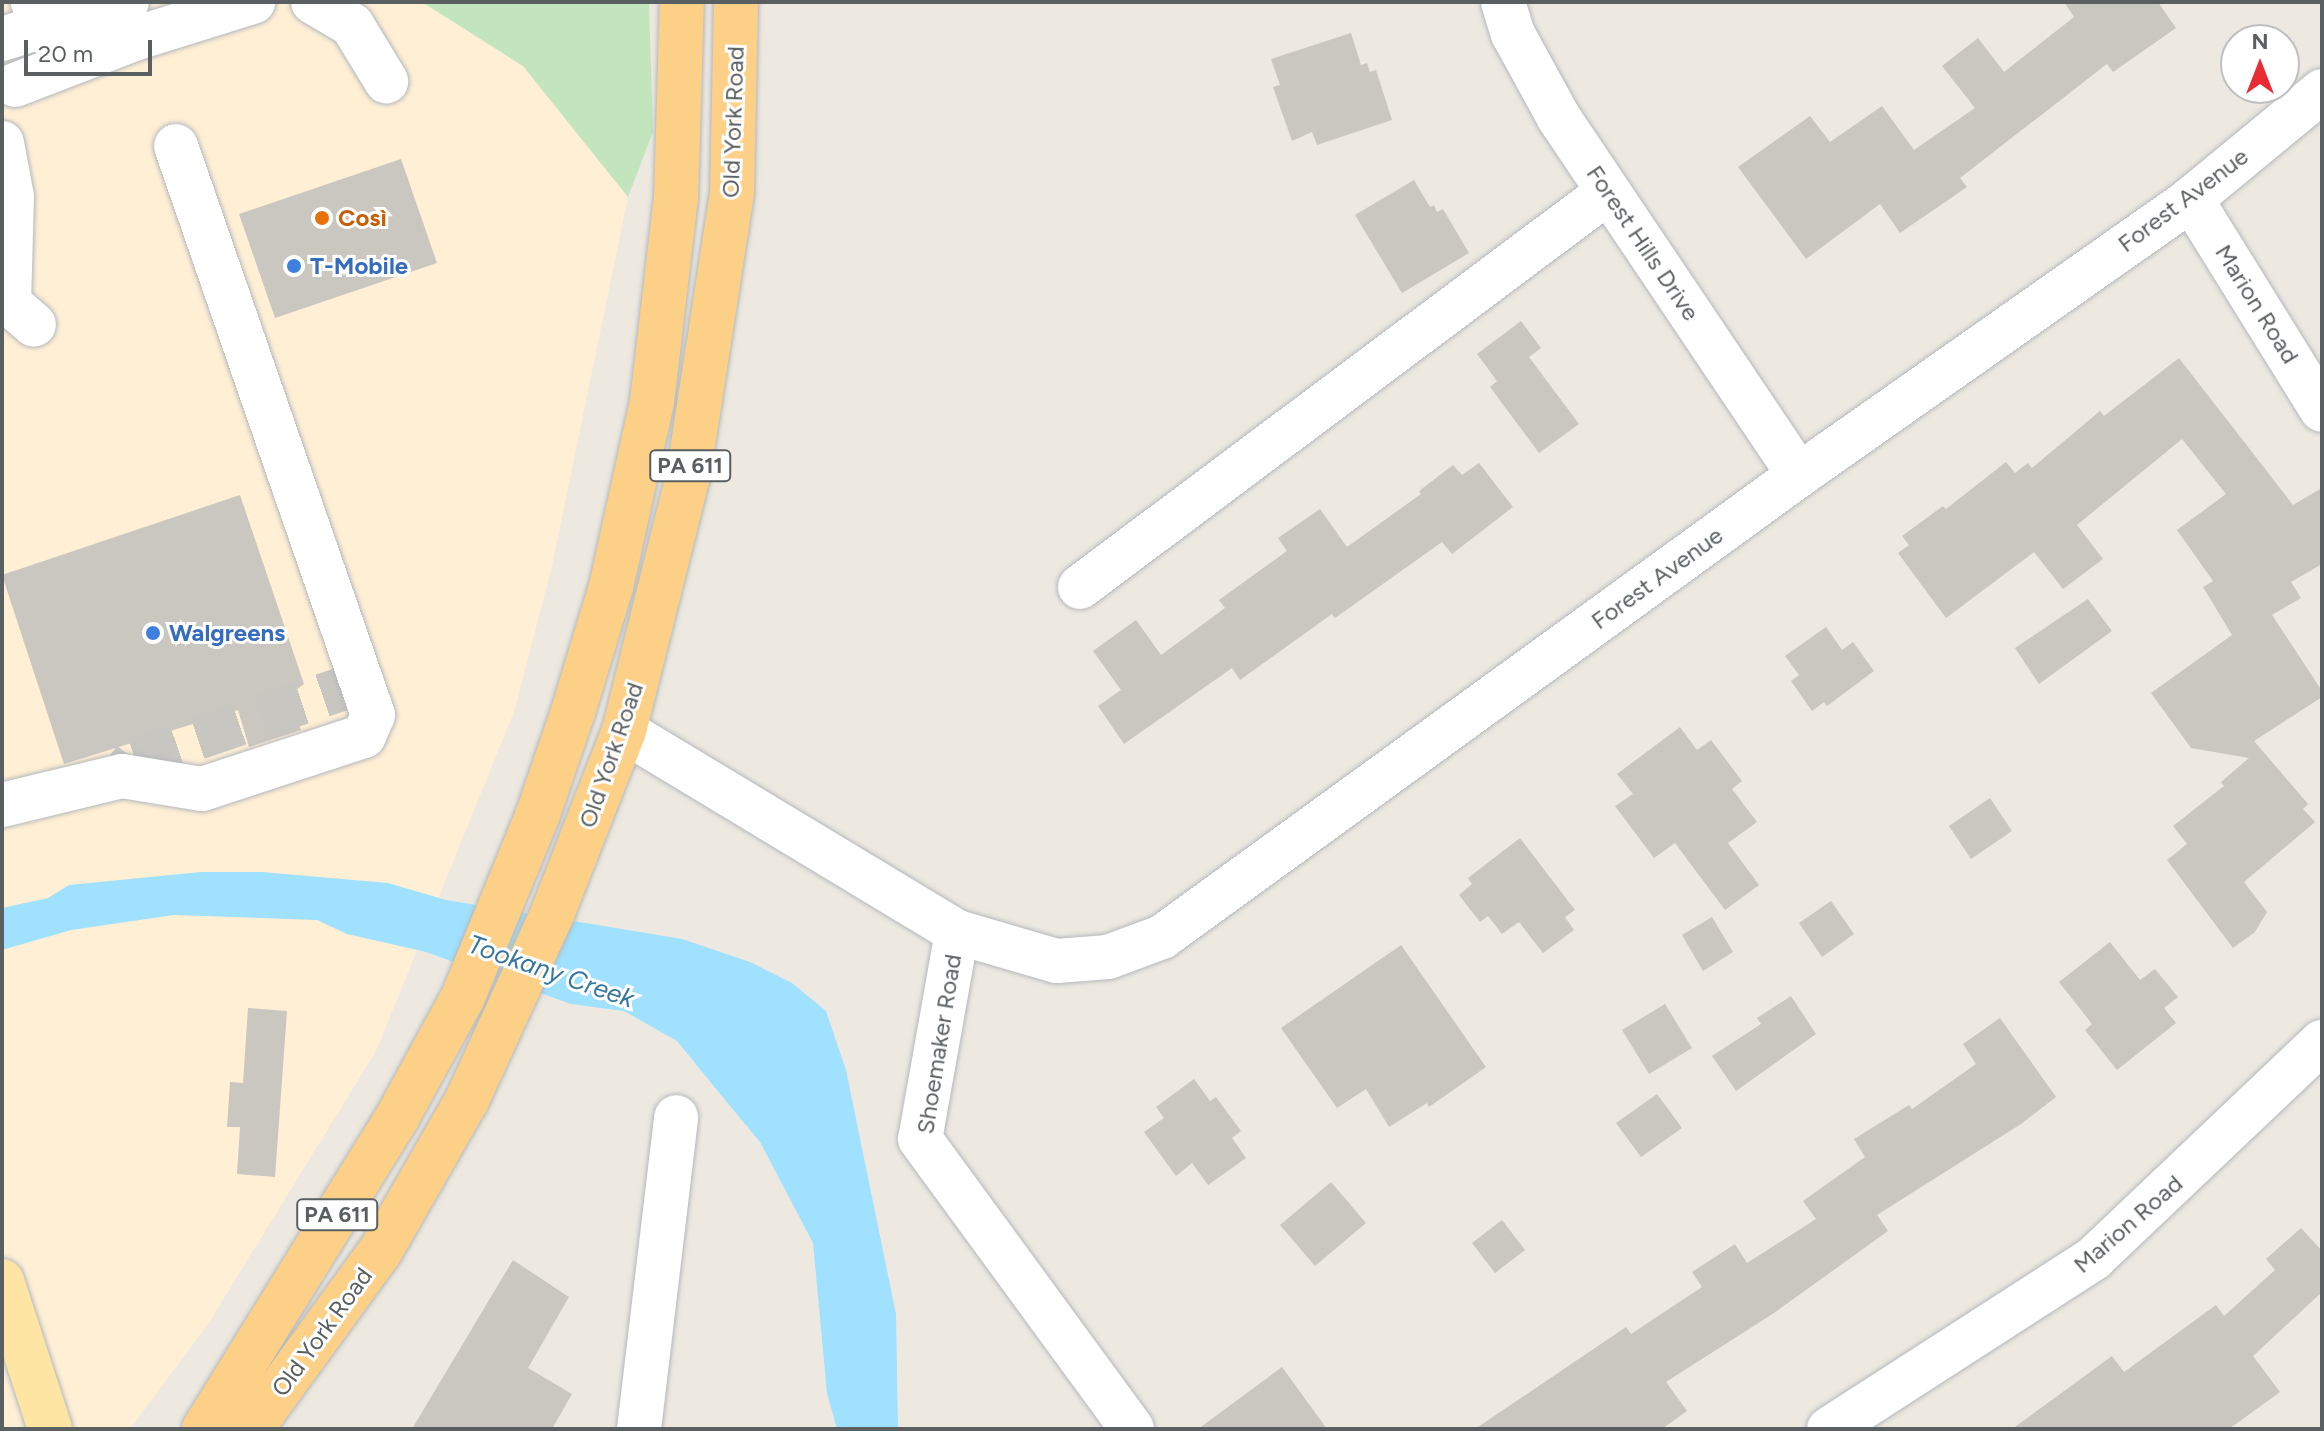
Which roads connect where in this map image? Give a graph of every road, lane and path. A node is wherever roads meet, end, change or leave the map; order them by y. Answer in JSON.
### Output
{"nodes":[{"id":1,"x":127,"y":2,"type":"edge"},
{"id":2,"x":253,"y":2,"type":"edge"},
{"id":3,"x":313,"y":2,"type":"edge"},
{"id":4,"x":682,"y":2,"type":"edge"},
{"id":5,"x":736,"y":2,"type":"edge"},
{"id":6,"x":1503,"y":2,"type":"edge"},
{"id":7,"x":41,"y":13,"type":"edge"},
{"id":8,"x":2,"y":39,"type":"edge"},
{"id":9,"x":386,"y":81,"type":"dead end"},
{"id":10,"x":15,"y":85,"type":"dead end"},
{"id":11,"x":2322,"y":91,"type":"edge"},
{"id":12,"x":2,"y":143,"type":"edge"},
{"id":13,"x":176,"y":146,"type":"dead end"},
{"id":14,"x":1608,"y":192,"type":"junction"},
{"id":15,"x":2191,"y":199,"type":"junction"},
{"id":16,"x":34,"y":325,"type":"dead end"},
{"id":17,"x":2322,"y":410,"type":"edge"},
{"id":18,"x":1799,"y":475,"type":"junction"},
{"id":19,"x":1080,"y":587,"type":"dead end"},
{"id":20,"x":624,"y":731,"type":"junction"},
{"id":21,"x":2,"y":805,"type":"edge"},
{"id":22,"x":957,"y":932,"type":"junction"},
{"id":23,"x":2322,"y":1042,"type":"edge"},
{"id":24,"x":676,"y":1117,"type":"dead end"},
{"id":25,"x":2,"y":1281,"type":"edge"},
{"id":26,"x":50,"y":1429,"type":"edge"},
{"id":27,"x":204,"y":1429,"type":"edge"},
{"id":28,"x":251,"y":1429,"type":"edge"},
{"id":29,"x":639,"y":1429,"type":"edge"},
{"id":30,"x":1132,"y":1429,"type":"edge"},
{"id":31,"x":1829,"y":1429,"type":"edge"}],
"edges":[{"from":1,"to":7,"type":"street"},
{"from":2,"to":10,"type":"street"},
{"from":3,"to":9,"type":"street"},
{"from":4,"to":27,"type":"highway","name":"Old York Road","number":"PA 611"},
{"from":5,"to":20,"type":"highway","name":"Old York Road","number":"PA 611"},
{"from":6,"to":14,"type":"street","name":"Forest Hills Drive"},
{"from":7,"to":8,"type":"street"},
{"from":11,"to":15,"type":"street","name":"Forest Avenue"},
{"from":12,"to":16,"type":"street"},
{"from":13,"to":21,"type":"street"},
{"from":14,"to":18,"type":"street","name":"Forest Hills Drive"},
{"from":14,"to":19,"type":"street"},
{"from":15,"to":17,"type":"street","name":"Marion Road"},
{"from":15,"to":18,"type":"street","name":"Forest Avenue"},
{"from":18,"to":22,"type":"street","name":"Forest Avenue"},
{"from":20,"to":22,"type":"street","name":"Shoemaker Road"},
{"from":20,"to":28,"type":"highway","name":"Old York Road","number":"PA 611"},
{"from":22,"to":30,"type":"street","name":"Shoemaker Road"},
{"from":23,"to":31,"type":"street","name":"Marion Road"},
{"from":24,"to":29,"type":"street"},
{"from":25,"to":26,"type":"main road"}]}
